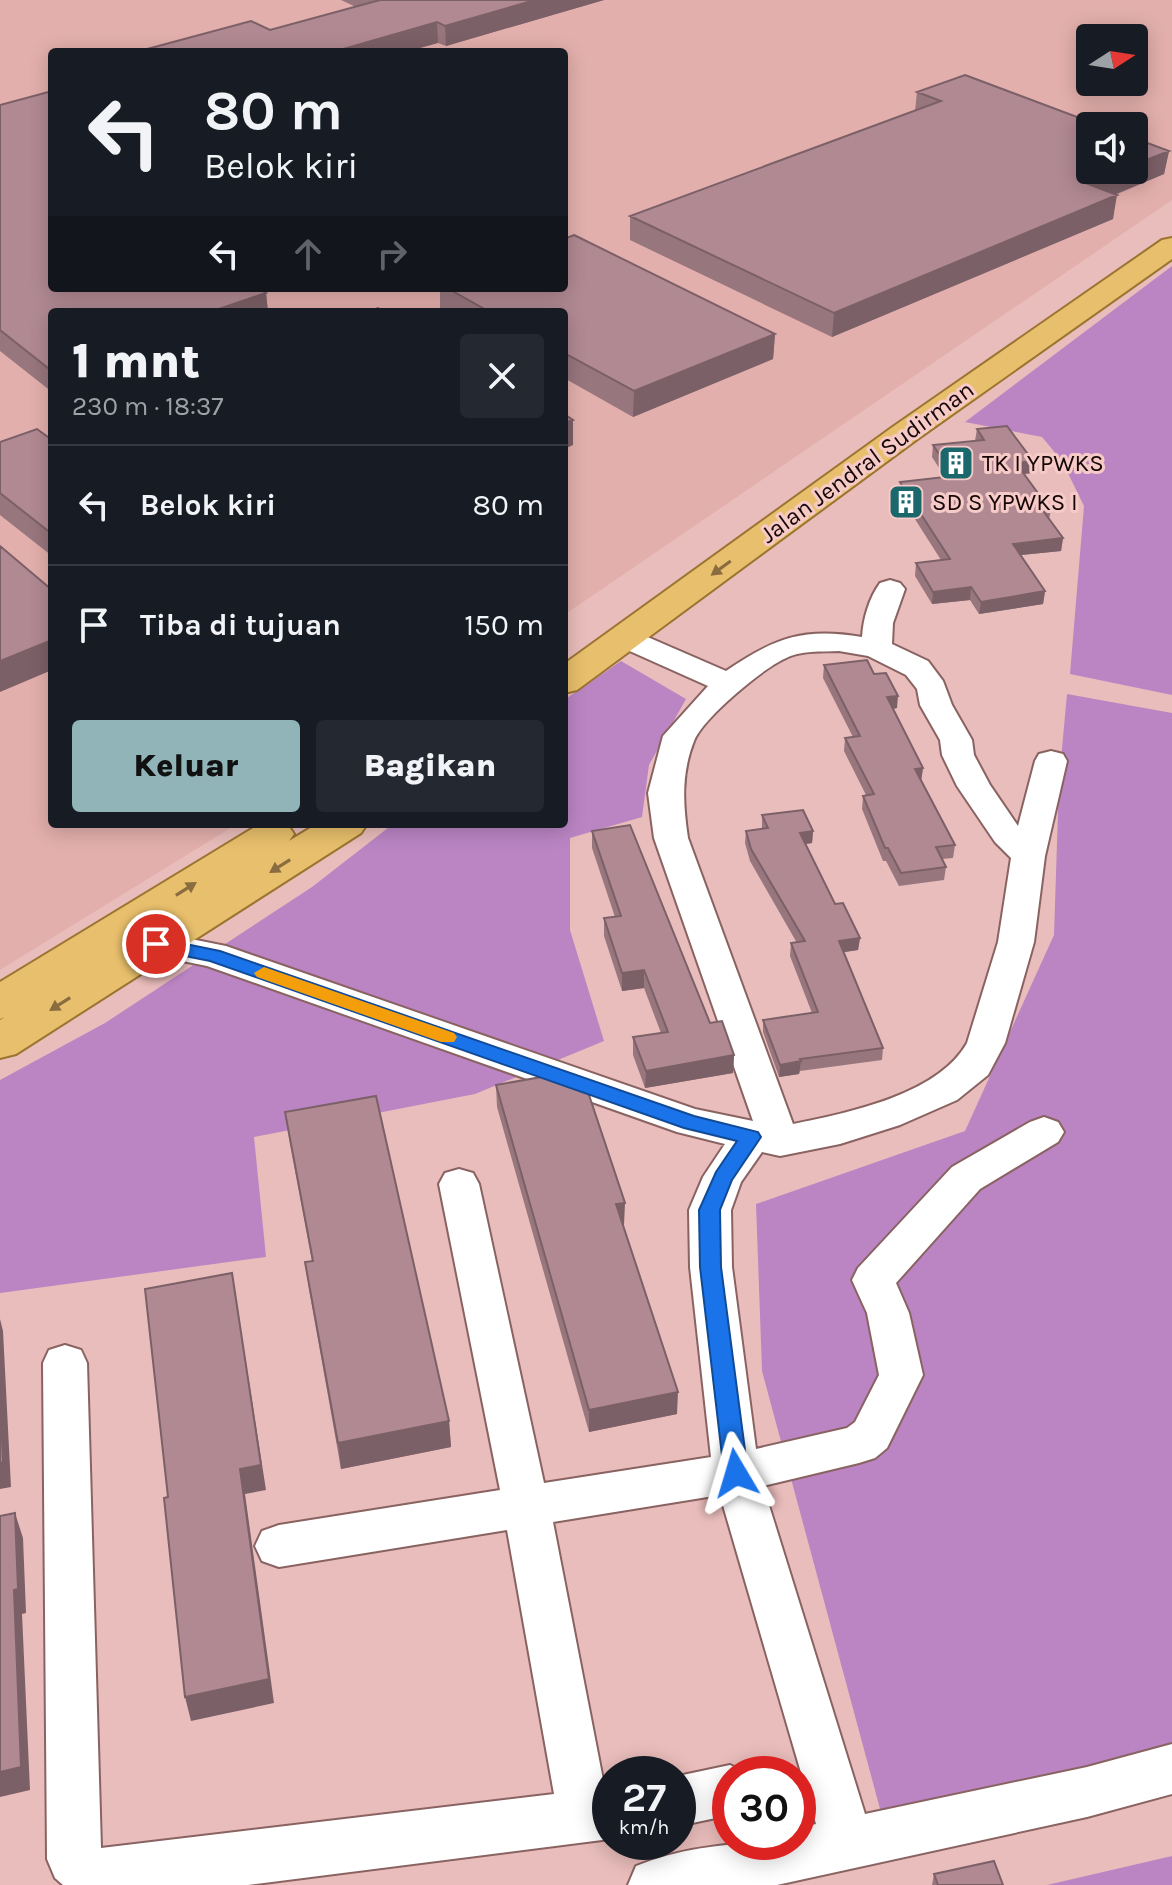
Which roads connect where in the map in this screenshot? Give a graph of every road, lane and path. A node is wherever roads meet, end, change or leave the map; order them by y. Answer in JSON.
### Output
{"nodes":[{"id":1,"x":1172,"y":226,"type":"edge"},
{"id":2,"x":1172,"y":246,"type":"edge"},
{"id":3,"x":890,"y":589,"type":"dead end"},
{"id":4,"x":625,"y":638,"type":"junction"},
{"id":5,"x":568,"y":644,"type":"edge"},
{"id":6,"x":876,"y":648,"type":"junction"},
{"id":7,"x":568,"y":679,"type":"edge"},
{"id":8,"x":728,"y":683,"type":"junction"},
{"id":9,"x":1051,"y":761,"type":"dead end"},
{"id":10,"x":283,"y":828,"type":"edge"},
{"id":11,"x":340,"y":828,"type":"edge"},
{"id":12,"x":1028,"y":856,"type":"junction"},
{"id":13,"x":156,"y":944,"type":"junction"},
{"id":14,"x":0,"y":1003,"type":"edge"},
{"id":15,"x":0,"y":1042,"type":"edge"},
{"id":16,"x":1044,"y":1132,"type":"dead end"},
{"id":17,"x":765,"y":1139,"type":"junction"},
{"id":18,"x":459,"y":1184,"type":"dead end"},
{"id":19,"x":65,"y":1363,"type":"dead end"},
{"id":20,"x":736,"y":1473,"type":"junction"},
{"id":21,"x":526,"y":1506,"type":"junction"},
{"id":22,"x":279,"y":1546,"type":"dead end"},
{"id":23,"x":808,"y":1756,"type":"edge"},
{"id":24,"x":1172,"y":1769,"type":"edge"},
{"id":25,"x":816,"y":1781,"type":"edge"},
{"id":26,"x":592,"y":1811,"type":"edge"},
{"id":27,"x":592,"y":1816,"type":"edge"},
{"id":28,"x":848,"y":1844,"type":"junction"},
{"id":29,"x":655,"y":1885,"type":"edge"}],
"edges":[{"from":1,"to":5,"type":"highway","name":"Jalan Jendral Sudirman"},
{"from":2,"to":4,"type":"highway","name":"Jalan Jendral Sudirman","one_way":true},
{"from":3,"to":6,"type":"street"},
{"from":4,"to":7,"type":"highway","name":"Jalan Jendral Sudirman"},
{"from":4,"to":8,"type":"street"},
{"from":6,"to":8,"type":"street"},
{"from":6,"to":12,"type":"street"},
{"from":8,"to":17,"type":"street"},
{"from":9,"to":12,"type":"street"},
{"from":14,"to":10,"type":"highway","one_way":true},
{"from":11,"to":13,"type":"highway","one_way":true},
{"from":12,"to":17,"type":"street"},
{"from":13,"to":15,"type":"highway","one_way":true},
{"from":13,"to":17,"type":"street"},
{"from":16,"to":20,"type":"street"},
{"from":17,"to":20,"type":"street"},
{"from":18,"to":21,"type":"street"},
{"from":19,"to":27,"type":"street"},
{"from":20,"to":21,"type":"street"},
{"from":20,"to":23,"type":"street"},
{"from":21,"to":22,"type":"street"},
{"from":21,"to":26,"type":"street"},
{"from":24,"to":28,"type":"street"},
{"from":25,"to":28,"type":"street"},
{"from":28,"to":29,"type":"street"}]}
